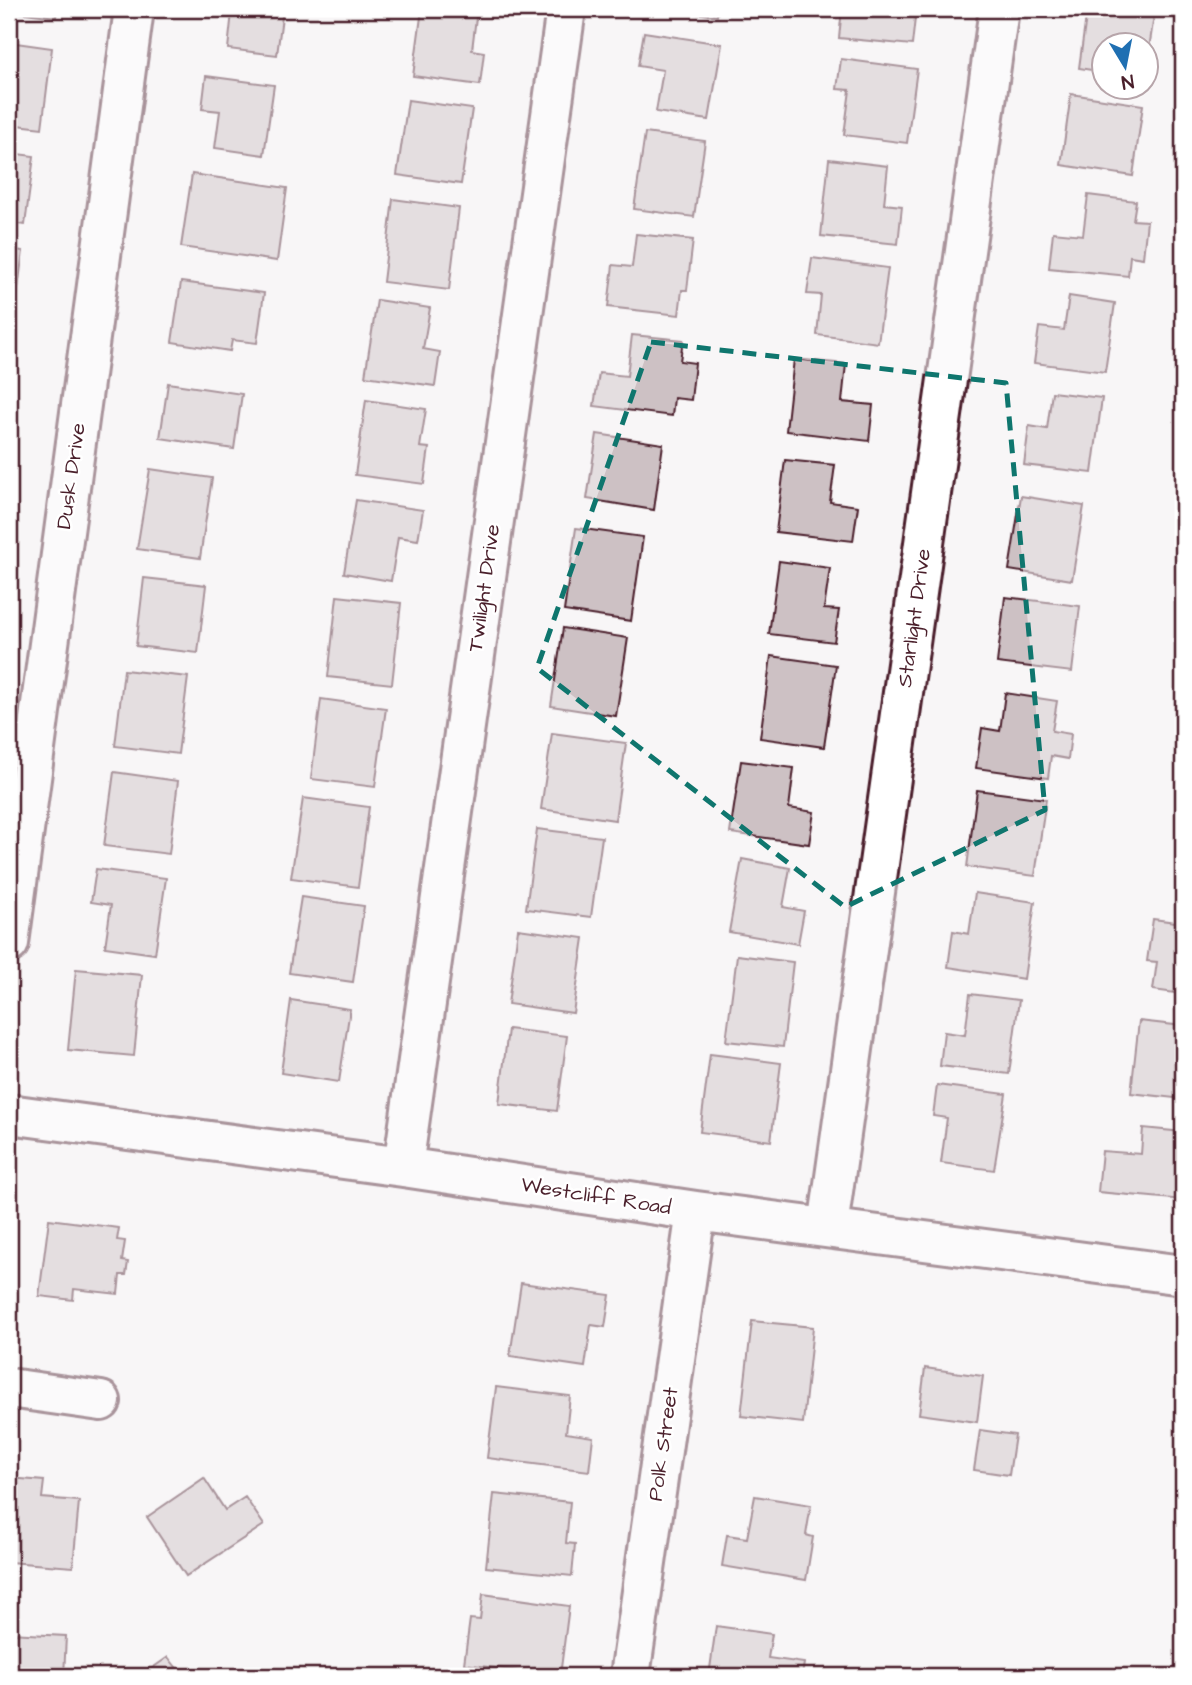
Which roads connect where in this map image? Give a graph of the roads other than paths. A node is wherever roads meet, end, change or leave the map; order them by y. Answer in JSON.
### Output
{"nodes":[{"id":1,"x":134,"y":9,"type":"edge"},
{"id":2,"x":566,"y":9,"type":"edge"},
{"id":3,"x":999,"y":9,"type":"edge"},
{"id":4,"x":9,"y":943,"type":"edge"},
{"id":5,"x":9,"y":1114,"type":"edge"},
{"id":6,"x":403,"y":1167,"type":"junction"},
{"id":7,"x":696,"y":1211,"type":"junction"},
{"id":8,"x":828,"y":1227,"type":"junction"},
{"id":9,"x":1183,"y":1275,"type":"edge"},
{"id":10,"x":9,"y":1388,"type":"edge"},
{"id":11,"x":101,"y":1401,"type":"dead end"},
{"id":12,"x":630,"y":1676,"type":"edge"}],
"edges":[{"from":1,"to":4,"type":"street","name":"Dusk Drive"},
{"from":2,"to":6,"type":"street","name":"Twilight Drive"},
{"from":3,"to":8,"type":"street","name":"Starlight Drive"},
{"from":5,"to":6,"type":"street","name":"Westcliff Road"},
{"from":6,"to":7,"type":"street","name":"Westcliff Road"},
{"from":7,"to":8,"type":"street","name":"Westcliff Road"},
{"from":7,"to":12,"type":"street","name":"Polk Street"},
{"from":8,"to":9,"type":"street","name":"Westcliff Road"},
{"from":10,"to":11,"type":"street"}]}
